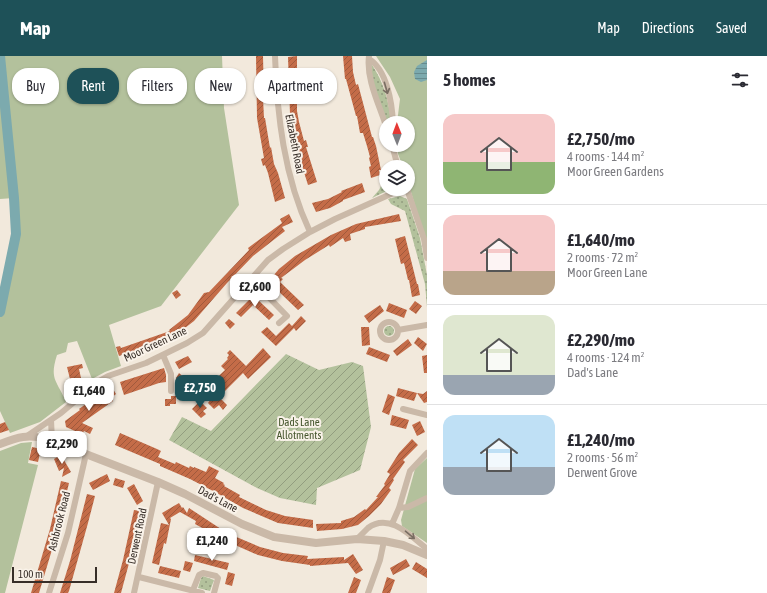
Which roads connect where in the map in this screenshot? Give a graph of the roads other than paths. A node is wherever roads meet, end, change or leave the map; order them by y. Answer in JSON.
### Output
{"nodes":[{"id":1,"x":275,"y":56,"type":"edge"},
{"id":2,"x":369,"y":57,"type":"edge"},
{"id":3,"x":383,"y":116,"type":"edge"},
{"id":4,"x":392,"y":116,"type":"edge"},
{"id":5,"x":386,"y":196,"type":"edge"},
{"id":6,"x":409,"y":196,"type":"edge"},
{"id":7,"x":310,"y":232,"type":"junction"},
{"id":8,"x":427,"y":258,"type":"edge"},
{"id":9,"x":250,"y":279,"type":"junction"},
{"id":10,"x":279,"y":323,"type":"dead end"},
{"id":11,"x":427,"y":325,"type":"edge"},
{"id":12,"x":398,"y":330,"type":"dead end"},
{"id":13,"x":163,"y":355,"type":"junction"},
{"id":14,"x":171,"y":391,"type":"dead end"},
{"id":15,"x":402,"y":409,"type":"dead end"},
{"id":16,"x":427,"y":415,"type":"edge"},
{"id":17,"x":50,"y":420,"type":"junction"},
{"id":18,"x":28,"y":436,"type":"junction"},
{"id":19,"x":52,"y":441,"type":"junction"},
{"id":20,"x":0,"y":444,"type":"edge"},
{"id":21,"x":427,"y":453,"type":"edge"},
{"id":22,"x":86,"y":454,"type":"junction"},
{"id":23,"x":158,"y":482,"type":"junction"},
{"id":24,"x":427,"y":498,"type":"edge"},
{"id":25,"x":399,"y":508,"type":"junction"},
{"id":26,"x":392,"y":524,"type":"junction"},
{"id":27,"x":357,"y":539,"type":"junction"},
{"id":28,"x":384,"y":541,"type":"junction"},
{"id":29,"x":427,"y":549,"type":"edge"},
{"id":30,"x":427,"y":555,"type":"edge"},
{"id":31,"x":139,"y":577,"type":"junction"},
{"id":32,"x":193,"y":590,"type":"junction"},
{"id":33,"x":49,"y":593,"type":"edge"},
{"id":34,"x":134,"y":593,"type":"edge"},
{"id":35,"x":202,"y":593,"type":"edge"},
{"id":36,"x":214,"y":593,"type":"edge"},
{"id":37,"x":368,"y":593,"type":"edge"}],
"edges":[{"from":1,"to":7,"type":"street","name":"Elizabeth Road"},
{"from":2,"to":3,"type":"street"},
{"from":2,"to":4,"type":"street","one_way":true},
{"from":5,"to":7,"type":"street","name":"Moor Green Lane"},
{"from":6,"to":8,"type":"street"},
{"from":7,"to":9,"type":"street","name":"Moor Green Lane"},
{"from":9,"to":10,"type":"street"},
{"from":9,"to":13,"type":"street","name":"Moor Green Lane"},
{"from":11,"to":12,"type":"street"},
{"from":13,"to":14,"type":"street"},
{"from":13,"to":17,"type":"street","name":"Moor Green Lane"},
{"from":15,"to":16,"type":"street"},
{"from":17,"to":18,"type":"street","name":"Moor Green Lane"},
{"from":17,"to":19,"type":"street"},
{"from":18,"to":19,"type":"street","name":"Dad's Lane"},
{"from":18,"to":20,"type":"street","name":"Moor Green Lane"},
{"from":19,"to":22,"type":"street","name":"Dad's Lane"},
{"from":21,"to":25,"type":"street"},
{"from":22,"to":23,"type":"street","name":"Dad's Lane"},
{"from":22,"to":33,"type":"street","name":"Ashbrook Road"},
{"from":23,"to":27,"type":"street","name":"Dad's Lane"},
{"from":23,"to":31,"type":"street","name":"Derwent Road"},
{"from":24,"to":25,"type":"street"},
{"from":25,"to":26,"type":"street"},
{"from":26,"to":27,"type":"street"},
{"from":26,"to":29,"type":"street","one_way":true},
{"from":27,"to":28,"type":"street","name":"Dad's Lane"},
{"from":28,"to":30,"type":"street","name":"Dad's Lane"},
{"from":28,"to":37,"type":"street"},
{"from":31,"to":32,"type":"street"},
{"from":31,"to":34,"type":"street","name":"Derwent Road"},
{"from":32,"to":35,"type":"street"},
{"from":32,"to":36,"type":"street"}]}
